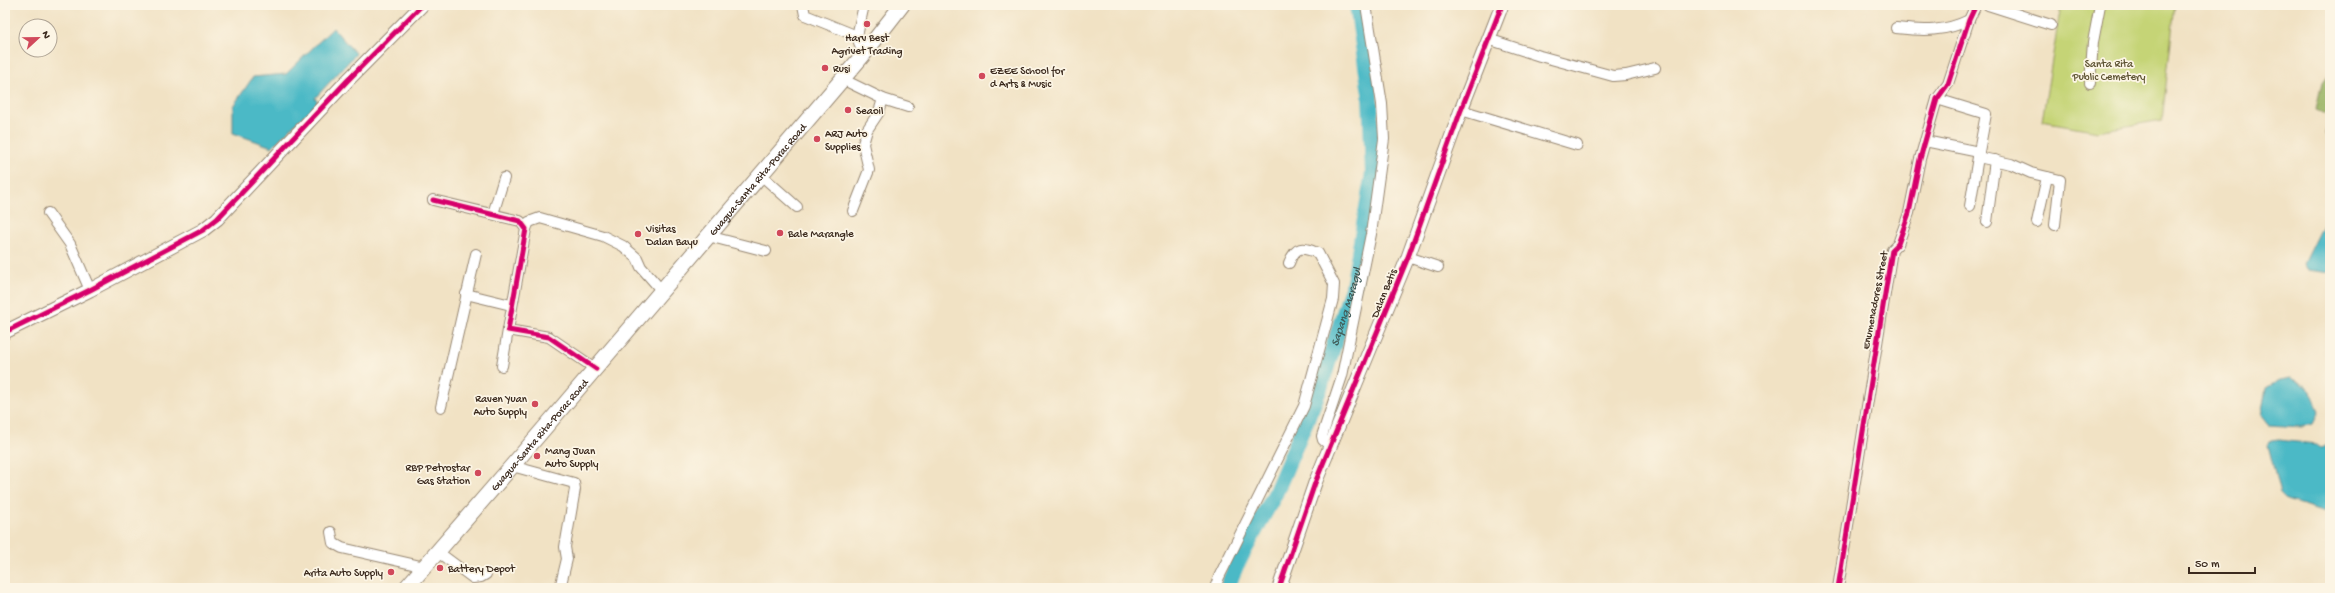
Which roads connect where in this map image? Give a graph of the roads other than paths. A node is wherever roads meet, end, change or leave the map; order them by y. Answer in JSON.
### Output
{"nodes":[{"id":1,"x":422,"y":5,"type":"edge"},
{"id":2,"x":803,"y":5,"type":"edge"},
{"id":3,"x":864,"y":5,"type":"edge"},
{"id":4,"x":902,"y":5,"type":"edge"},
{"id":5,"x":1366,"y":5,"type":"edge"},
{"id":6,"x":1502,"y":5,"type":"edge"},
{"id":7,"x":1976,"y":5,"type":"edge"},
{"id":8,"x":1988,"y":5,"type":"edge"},
{"id":9,"x":2100,"y":5,"type":"edge"},
{"id":10,"x":1969,"y":20,"type":"junction"},
{"id":11,"x":2052,"y":25,"type":"dead end"},
{"id":12,"x":1896,"y":28,"type":"dead end"},
{"id":13,"x":857,"y":36,"type":"junction"},
{"id":14,"x":1488,"y":39,"type":"junction"},
{"id":15,"x":863,"y":55,"type":"junction"},
{"id":16,"x":1655,"y":68,"type":"dead end"},
{"id":17,"x":842,"y":79,"type":"junction"},
{"id":18,"x":2090,"y":83,"type":"dead end"},
{"id":19,"x":883,"y":99,"type":"junction"},
{"id":20,"x":1937,"y":99,"type":"junction"},
{"id":21,"x":908,"y":107,"type":"dead end"},
{"id":22,"x":1461,"y":110,"type":"junction"},
{"id":23,"x":1926,"y":141,"type":"junction"},
{"id":24,"x":1577,"y":145,"type":"dead end"},
{"id":25,"x":1979,"y":154,"type":"junction"},
{"id":26,"x":1995,"y":160,"type":"junction"},
{"id":27,"x":761,"y":175,"type":"junction"},
{"id":28,"x":2047,"y":177,"type":"junction"},
{"id":29,"x":504,"y":178,"type":"dead end"},
{"id":30,"x":433,"y":200,"type":"dead end"},
{"id":31,"x":1970,"y":206,"type":"dead end"},
{"id":32,"x":797,"y":207,"type":"dead end"},
{"id":33,"x":853,"y":211,"type":"dead end"},
{"id":34,"x":48,"y":213,"type":"dead end"},
{"id":35,"x":493,"y":214,"type":"junction"},
{"id":36,"x":1987,"y":222,"type":"dead end"},
{"id":37,"x":2037,"y":222,"type":"dead end"},
{"id":38,"x":2055,"y":225,"type":"dead end"},
{"id":39,"x":526,"y":229,"type":"junction"},
{"id":40,"x":708,"y":236,"type":"junction"},
{"id":41,"x":766,"y":252,"type":"dead end"},
{"id":42,"x":476,"y":254,"type":"dead end"},
{"id":43,"x":1408,"y":257,"type":"junction"},
{"id":44,"x":1289,"y":263,"type":"dead end"},
{"id":45,"x":1438,"y":266,"type":"dead end"},
{"id":46,"x":90,"y":290,"type":"junction"},
{"id":47,"x":662,"y":291,"type":"junction"},
{"id":48,"x":466,"y":294,"type":"junction"},
{"id":49,"x":511,"y":305,"type":"junction"},
{"id":50,"x":508,"y":330,"type":"junction"},
{"id":51,"x":5,"y":332,"type":"edge"},
{"id":52,"x":502,"y":366,"type":"dead end"},
{"id":53,"x":596,"y":369,"type":"junction"},
{"id":54,"x":441,"y":407,"type":"dead end"},
{"id":55,"x":1331,"y":446,"type":"junction"},
{"id":56,"x":512,"y":466,"type":"junction"},
{"id":57,"x":331,"y":532,"type":"dead end"},
{"id":58,"x":438,"y":552,"type":"junction"},
{"id":59,"x":425,"y":566,"type":"junction"},
{"id":60,"x":486,"y":574,"type":"dead end"},
{"id":61,"x":406,"y":588,"type":"edge"},
{"id":62,"x":560,"y":588,"type":"edge"},
{"id":63,"x":1215,"y":588,"type":"edge"},
{"id":64,"x":1279,"y":588,"type":"edge"},
{"id":65,"x":1838,"y":588,"type":"edge"}],
"edges":[{"from":1,"to":46,"type":"street"},
{"from":2,"to":13,"type":"street"},
{"from":3,"to":13,"type":"street"},
{"from":4,"to":15,"type":"main road","name":"Guagua-Santa Rita-Porac Road"},
{"from":5,"to":55,"type":"street"},
{"from":6,"to":14,"type":"street","name":"Dalan Betis"},
{"from":7,"to":10,"type":"street","name":"Enumenadores Street"},
{"from":8,"to":11,"type":"street"},
{"from":9,"to":18,"type":"street"},
{"from":10,"to":12,"type":"street"},
{"from":10,"to":20,"type":"street","name":"Enumenadores Street"},
{"from":13,"to":15,"type":"street"},
{"from":14,"to":16,"type":"street"},
{"from":14,"to":22,"type":"street","name":"Dalan Betis"},
{"from":15,"to":17,"type":"main road","name":"Guagua-Santa Rita-Porac Road"},
{"from":17,"to":19,"type":"street"},
{"from":17,"to":27,"type":"main road","name":"Guagua-Santa Rita-Porac Road"},
{"from":19,"to":21,"type":"street"},
{"from":19,"to":33,"type":"street"},
{"from":20,"to":23,"type":"street","name":"Enumenadores Street"},
{"from":20,"to":25,"type":"street"},
{"from":22,"to":24,"type":"street"},
{"from":22,"to":43,"type":"street","name":"Dalan Betis"},
{"from":23,"to":25,"type":"street"},
{"from":23,"to":65,"type":"street","name":"Enumenadores Street"},
{"from":25,"to":26,"type":"street"},
{"from":25,"to":31,"type":"street"},
{"from":26,"to":28,"type":"street"},
{"from":26,"to":36,"type":"street"},
{"from":27,"to":32,"type":"street"},
{"from":27,"to":40,"type":"main road","name":"Guagua-Santa Rita-Porac Road"},
{"from":28,"to":37,"type":"street"},
{"from":28,"to":38,"type":"street"},
{"from":29,"to":35,"type":"street"},
{"from":30,"to":35,"type":"street"},
{"from":34,"to":46,"type":"street"},
{"from":35,"to":39,"type":"street"},
{"from":39,"to":47,"type":"street"},
{"from":39,"to":49,"type":"street"},
{"from":40,"to":41,"type":"street"},
{"from":40,"to":47,"type":"main road","name":"Guagua-Santa Rita-Porac Road"},
{"from":42,"to":48,"type":"street"},
{"from":43,"to":45,"type":"street"},
{"from":43,"to":55,"type":"street","name":"Dalan Betis"},
{"from":44,"to":63,"type":"street"},
{"from":46,"to":51,"type":"street"},
{"from":47,"to":53,"type":"main road","name":"Guagua-Santa Rita-Porac Road"},
{"from":48,"to":49,"type":"street"},
{"from":48,"to":54,"type":"street"},
{"from":49,"to":50,"type":"street"},
{"from":50,"to":52,"type":"street"},
{"from":50,"to":53,"type":"street"},
{"from":53,"to":56,"type":"main road","name":"Guagua-Santa Rita-Porac Road"},
{"from":55,"to":64,"type":"street","name":"Dalan Betis"},
{"from":56,"to":58,"type":"main road","name":"Guagua-Santa Rita-Porac Road"},
{"from":56,"to":62,"type":"street"},
{"from":57,"to":59,"type":"street"},
{"from":58,"to":59,"type":"main road","name":"Guagua-Santa Rita-Porac Road"},
{"from":58,"to":60,"type":"street"},
{"from":59,"to":61,"type":"main road","name":"Guagua-Santa Rita-Porac Road"}]}
